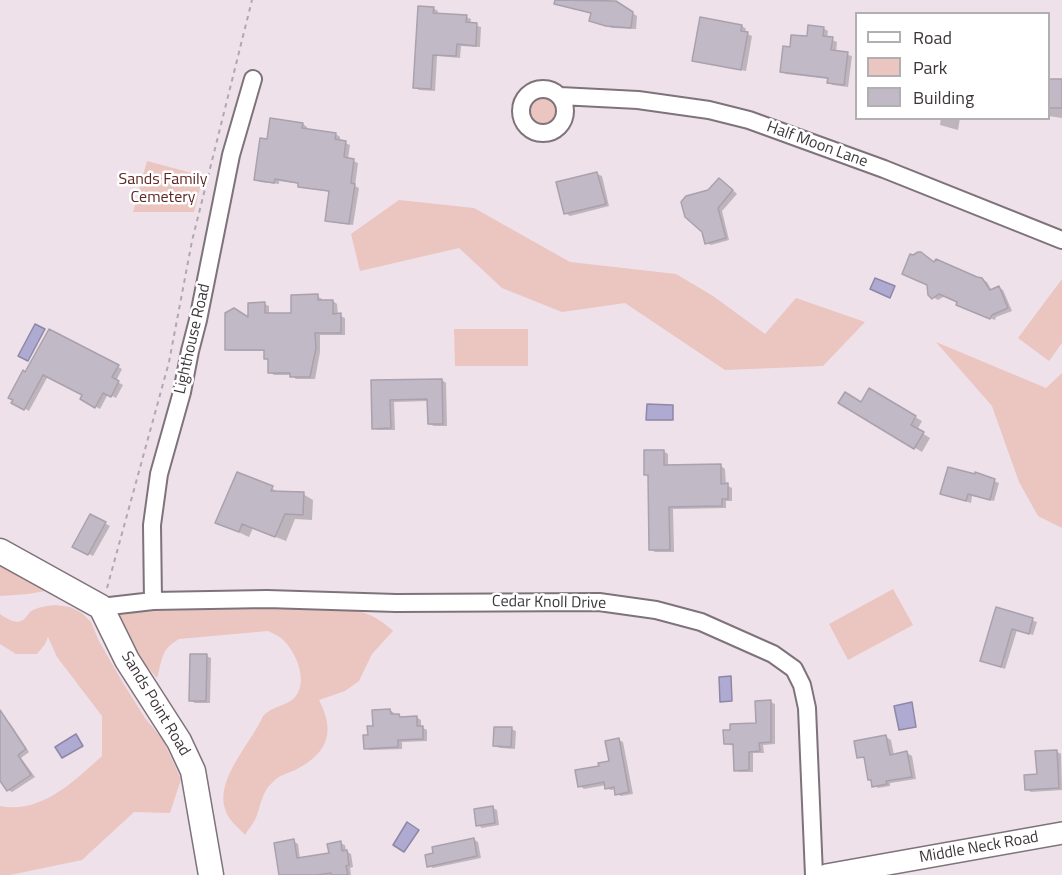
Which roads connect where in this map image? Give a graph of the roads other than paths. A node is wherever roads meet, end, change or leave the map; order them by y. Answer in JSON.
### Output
{"nodes":[{"id":1,"x":253,"y":79,"type":"dead end"},
{"id":2,"x":560,"y":96,"type":"dead end"},
{"id":3,"x":1062,"y":240,"type":"edge"},
{"id":4,"x":0,"y":551,"type":"edge"},
{"id":5,"x":153,"y":601,"type":"junction"},
{"id":6,"x":101,"y":607,"type":"junction"},
{"id":7,"x":1062,"y":833,"type":"edge"},
{"id":8,"x":211,"y":875,"type":"edge"},
{"id":9,"x":814,"y":875,"type":"edge"},
{"id":10,"x":826,"y":875,"type":"edge"}],
"edges":[{"from":1,"to":5,"type":"street","name":"Lighthouse Road"},
{"from":2,"to":3,"type":"street","name":"Half Moon Lane"},
{"from":4,"to":6,"type":"main road"},
{"from":5,"to":6,"type":"street"},
{"from":5,"to":9,"type":"street","name":"Cedar Knoll Drive"},
{"from":6,"to":8,"type":"main road","name":"Sands Point Road"},
{"from":7,"to":10,"type":"street","name":"Middle Neck Road"}]}
